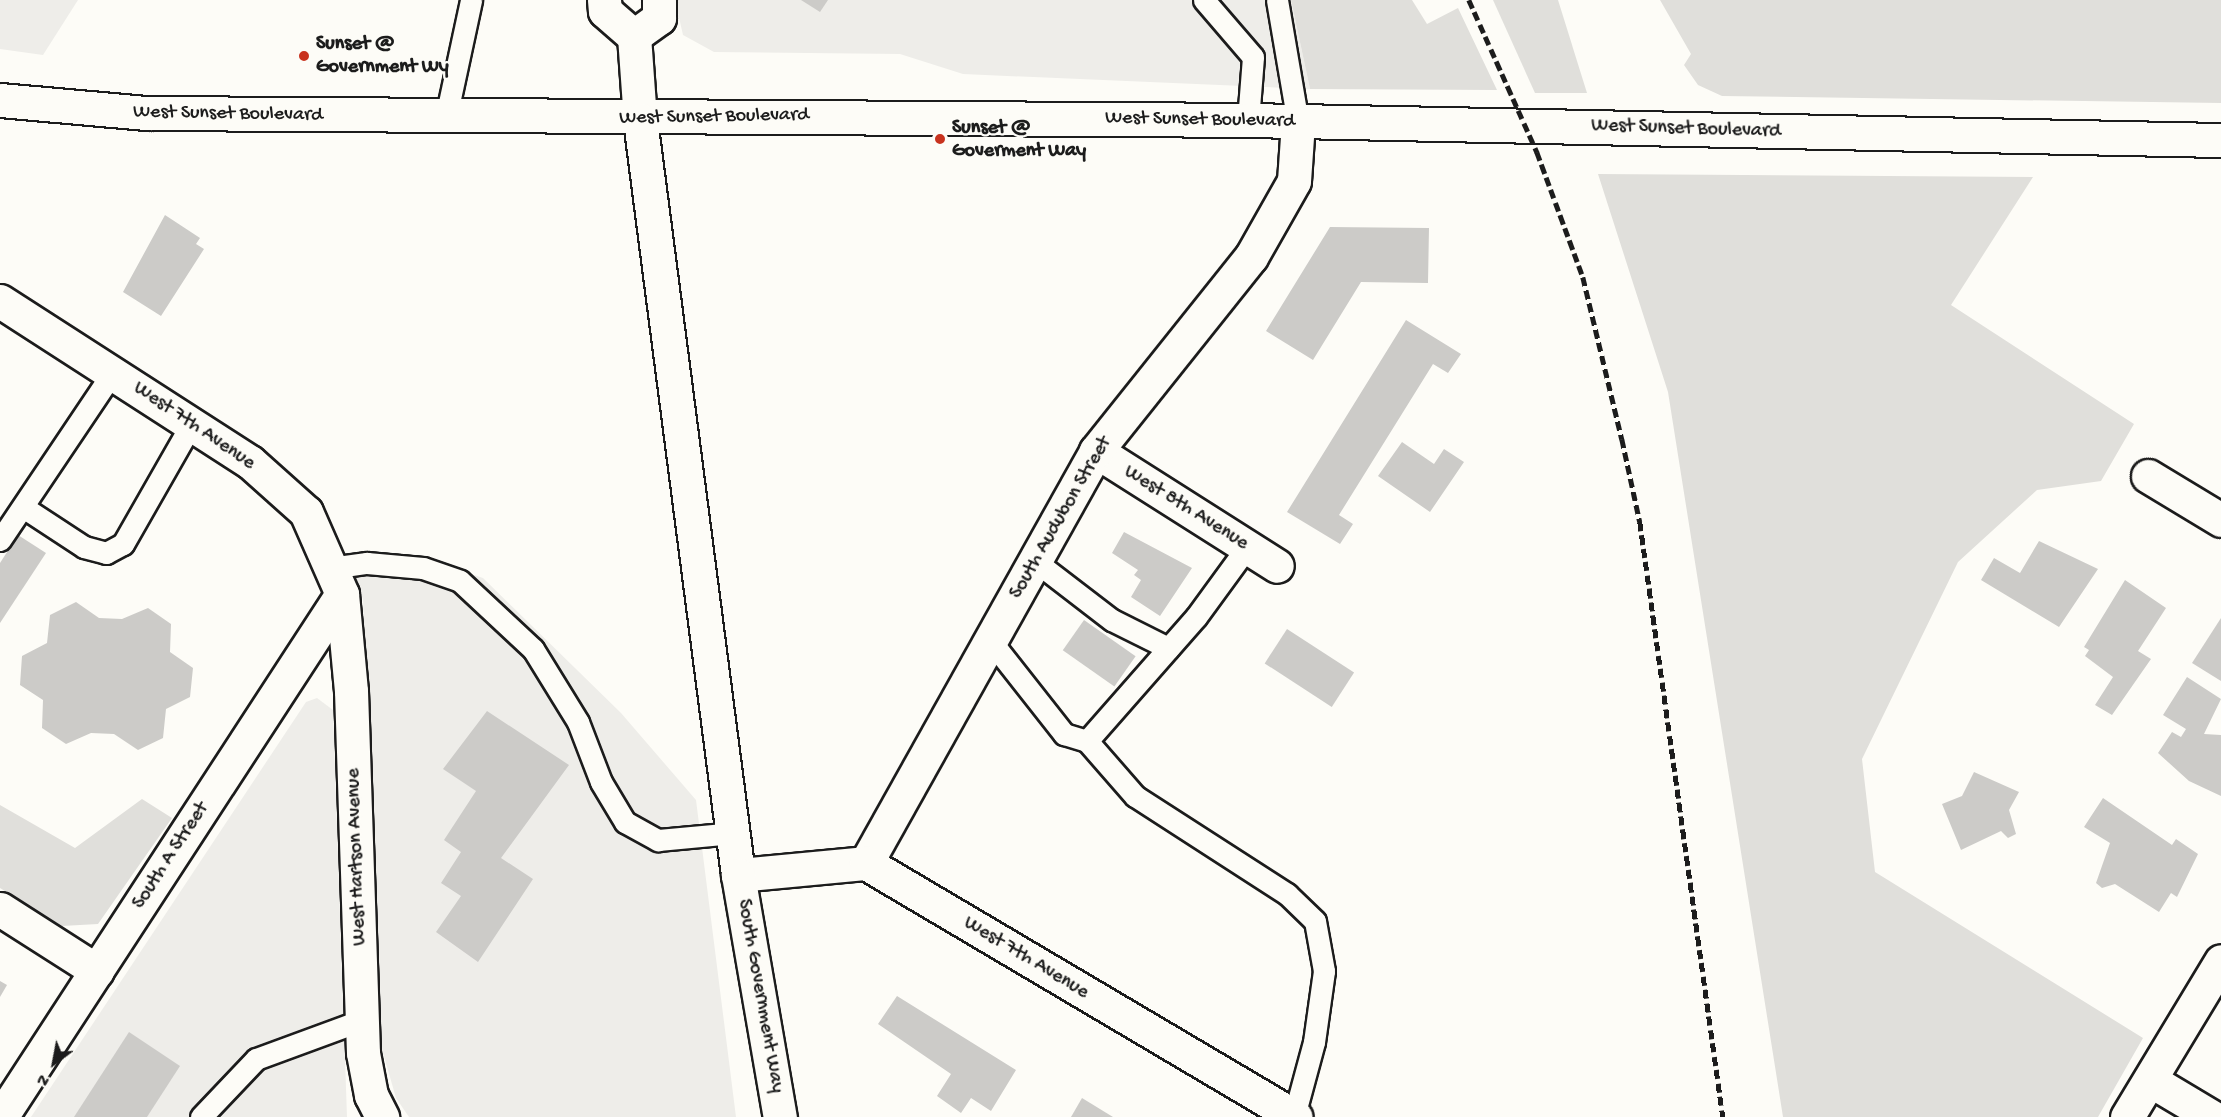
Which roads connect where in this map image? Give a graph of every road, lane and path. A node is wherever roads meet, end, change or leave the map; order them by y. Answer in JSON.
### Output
{"nodes":[{"id":1,"x":471,"y":0,"type":"edge"},
{"id":2,"x":604,"y":0,"type":"edge"},
{"id":3,"x":659,"y":0,"type":"edge"},
{"id":4,"x":1204,"y":0,"type":"edge"},
{"id":5,"x":1277,"y":0,"type":"edge"},
{"id":6,"x":634,"y":36,"type":"junction"},
{"id":7,"x":0,"y":99,"type":"edge"},
{"id":8,"x":446,"y":117,"type":"junction"},
{"id":9,"x":640,"y":120,"type":"junction"},
{"id":10,"x":1248,"y":120,"type":"junction"},
{"id":11,"x":1298,"y":123,"type":"junction"},
{"id":12,"x":2221,"y":140,"type":"edge"},
{"id":13,"x":0,"y":301,"type":"edge"},
{"id":14,"x":113,"y":372,"type":"junction"},
{"id":15,"x":192,"y":423,"type":"junction"},
{"id":16,"x":1096,"y":451,"type":"junction"},
{"id":17,"x":2148,"y":476,"type":"dead end"},
{"id":18,"x":23,"y":507,"type":"junction"},
{"id":19,"x":2221,"y":520,"type":"edge"},
{"id":20,"x":0,"y":540,"type":"edge"},
{"id":21,"x":1247,"y":547,"type":"junction"},
{"id":22,"x":1035,"y":561,"type":"junction"},
{"id":23,"x":1277,"y":566,"type":"dead end"},
{"id":24,"x":336,"y":581,"type":"junction"},
{"id":25,"x":990,"y":640,"type":"junction"},
{"id":26,"x":1168,"y":648,"type":"junction"},
{"id":27,"x":1087,"y":741,"type":"junction"},
{"id":28,"x":733,"y":833,"type":"junction"},
{"id":29,"x":866,"y":864,"type":"junction"},
{"id":30,"x":738,"y":875,"type":"junction"},
{"id":31,"x":0,"y":909,"type":"edge"},
{"id":32,"x":2221,"y":961,"type":"edge"},
{"id":33,"x":96,"y":971,"type":"junction"},
{"id":34,"x":362,"y":1020,"type":"junction"},
{"id":35,"x":2150,"y":1080,"type":"junction"},
{"id":36,"x":1,"y":1117,"type":"edge"},
{"id":37,"x":201,"y":1117,"type":"edge"},
{"id":38,"x":382,"y":1117,"type":"edge"},
{"id":39,"x":780,"y":1117,"type":"edge"},
{"id":40,"x":1295,"y":1117,"type":"edge"},
{"id":41,"x":2127,"y":1117,"type":"edge"},
{"id":42,"x":2212,"y":1117,"type":"edge"}],
"edges":[{"from":1,"to":8,"type":"lane"},
{"from":2,"to":6,"type":"street"},
{"from":3,"to":6,"type":"street"},
{"from":4,"to":10,"type":"lane"},
{"from":5,"to":11,"type":"lane"},
{"from":6,"to":9,"type":"street"},
{"from":7,"to":8,"type":"street","name":"West Sunset Boulevard"},
{"from":8,"to":9,"type":"street","name":"West Sunset Boulevard"},
{"from":9,"to":10,"type":"street","name":"West Sunset Boulevard"},
{"from":9,"to":28,"type":"street","name":"South Government Way"},
{"from":10,"to":11,"type":"street","name":"West Sunset Boulevard"},
{"from":11,"to":12,"type":"street","name":"West Sunset Boulevard"},
{"from":11,"to":16,"type":"street","name":"South Audubon Street"},
{"from":13,"to":14,"type":"street","name":"West 7th Avenue"},
{"from":14,"to":15,"type":"street","name":"West 7th Avenue"},
{"from":14,"to":18,"type":"lane"},
{"from":15,"to":18,"type":"lane"},
{"from":15,"to":24,"type":"street","name":"West 7th Avenue"},
{"from":16,"to":21,"type":"street","name":"West 8th Avenue"},
{"from":16,"to":22,"type":"street","name":"South Audubon Street"},
{"from":17,"to":19,"type":"street"},
{"from":18,"to":20,"type":"lane"},
{"from":21,"to":23,"type":"street","name":"West 8th Avenue"},
{"from":21,"to":26,"type":"lane"},
{"from":22,"to":25,"type":"street","name":"South Audubon Street"},
{"from":22,"to":26,"type":"lane"},
{"from":24,"to":28,"type":"lane"},
{"from":24,"to":33,"type":"street","name":"South A Street"},
{"from":24,"to":34,"type":"street","name":"West Hartson Avenue"},
{"from":25,"to":27,"type":"lane"},
{"from":25,"to":29,"type":"street","name":"South Audubon Street"},
{"from":26,"to":27,"type":"lane"},
{"from":27,"to":40,"type":"lane"},
{"from":28,"to":30,"type":"street","name":"South Government Way"},
{"from":29,"to":30,"type":"street"},
{"from":29,"to":40,"type":"street","name":"West 7th Avenue"},
{"from":30,"to":39,"type":"street","name":"South Government Way"},
{"from":31,"to":33,"type":"street"},
{"from":32,"to":35,"type":"street"},
{"from":33,"to":36,"type":"street","name":"South A Street"},
{"from":34,"to":37,"type":"lane"},
{"from":34,"to":38,"type":"street","name":"West Hartson Avenue"},
{"from":35,"to":41,"type":"street"},
{"from":35,"to":42,"type":"street"}]}
